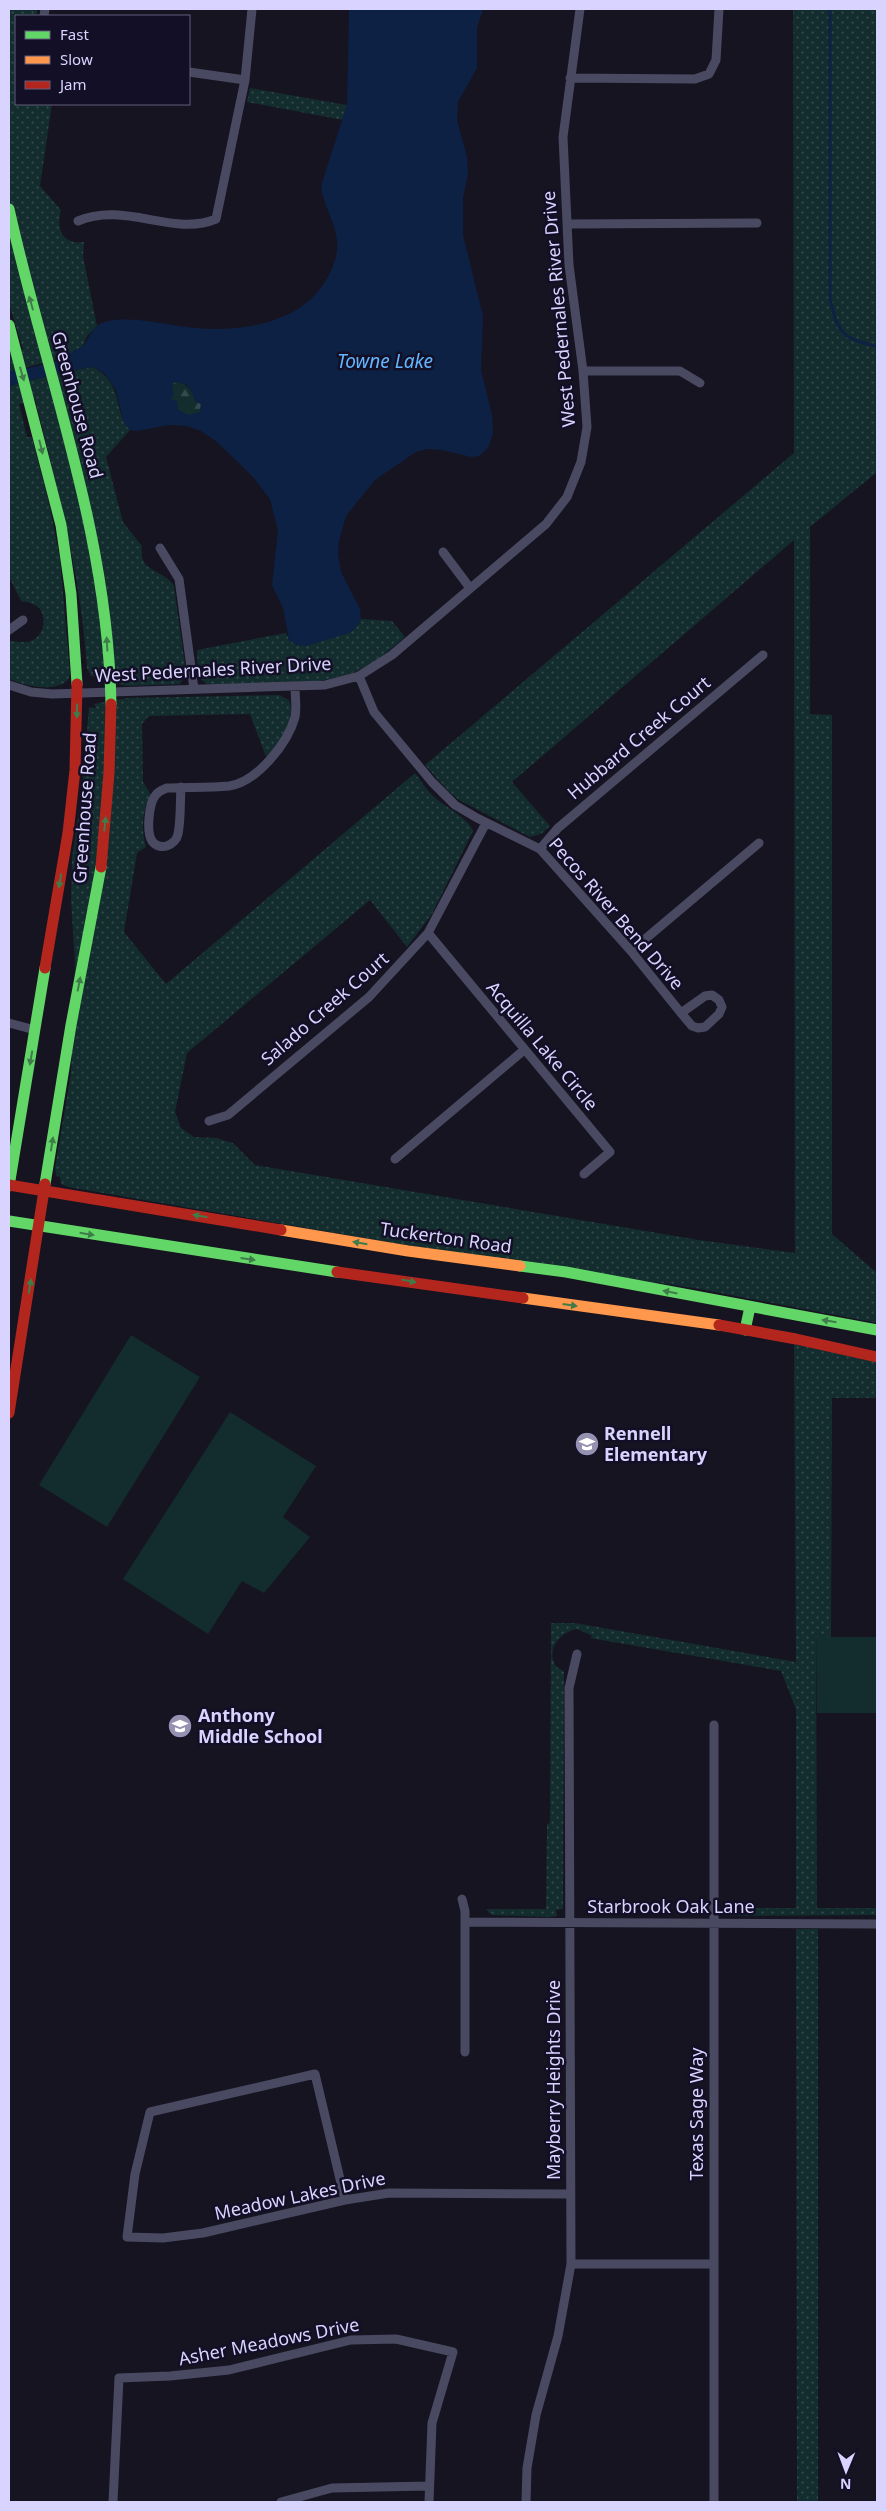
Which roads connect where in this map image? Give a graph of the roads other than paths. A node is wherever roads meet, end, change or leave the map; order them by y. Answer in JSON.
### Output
{"nodes":[{"id":1,"x":252,"y":9,"type":"edge"},
{"id":2,"x":580,"y":9,"type":"edge"},
{"id":3,"x":719,"y":9,"type":"edge"},
{"id":4,"x":190,"y":72,"type":"edge"},
{"id":5,"x":570,"y":78,"type":"junction"},
{"id":6,"x":245,"y":80,"type":"junction"},
{"id":7,"x":9,"y":209,"type":"edge"},
{"id":8,"x":78,"y":221,"type":"dead end"},
{"id":9,"x":757,"y":223,"type":"dead end"},
{"id":10,"x":566,"y":224,"type":"junction"},
{"id":11,"x":9,"y":326,"type":"edge"},
{"id":12,"x":583,"y":371,"type":"junction"},
{"id":13,"x":700,"y":383,"type":"dead end"},
{"id":14,"x":160,"y":548,"type":"dead end"},
{"id":15,"x":443,"y":552,"type":"dead end"},
{"id":16,"x":470,"y":588,"type":"junction"},
{"id":17,"x":24,"y":620,"type":"dead end"},
{"id":18,"x":9,"y":630,"type":"edge"},
{"id":19,"x":763,"y":655,"type":"dead end"},
{"id":20,"x":359,"y":676,"type":"junction"},
{"id":21,"x":9,"y":685,"type":"edge"},
{"id":22,"x":295,"y":687,"type":"junction"},
{"id":23,"x":194,"y":689,"type":"junction"},
{"id":24,"x":78,"y":692,"type":"junction"},
{"id":25,"x":110,"y":692,"type":"junction"},
{"id":26,"x":181,"y":787,"type":"junction"},
{"id":27,"x":486,"y":823,"type":"junction"},
{"id":28,"x":759,"y":843,"type":"dead end"},
{"id":29,"x":540,"y":849,"type":"junction"},
{"id":30,"x":428,"y":934,"type":"junction"},
{"id":31,"x":631,"y":950,"type":"junction"},
{"id":32,"x":681,"y":1013,"type":"dead end"},
{"id":33,"x":9,"y":1023,"type":"edge"},
{"id":34,"x":35,"y":1030,"type":"junction"},
{"id":35,"x":524,"y":1050,"type":"junction"},
{"id":36,"x":210,"y":1121,"type":"dead end"},
{"id":37,"x":395,"y":1159,"type":"dead end"},
{"id":38,"x":584,"y":1174,"type":"dead end"},
{"id":39,"x":9,"y":1185,"type":"edge"},
{"id":40,"x":45,"y":1193,"type":"junction"},
{"id":41,"x":9,"y":1221,"type":"edge"},
{"id":42,"x":39,"y":1226,"type":"junction"},
{"id":43,"x":750,"y":1307,"type":"junction"},
{"id":44,"x":745,"y":1330,"type":"junction"},
{"id":45,"x":877,"y":1330,"type":"edge"},
{"id":46,"x":877,"y":1357,"type":"edge"},
{"id":47,"x":9,"y":1413,"type":"edge"},
{"id":48,"x":577,"y":1654,"type":"dead end"},
{"id":49,"x":714,"y":1725,"type":"dead end"},
{"id":50,"x":462,"y":1899,"type":"dead end"},
{"id":51,"x":465,"y":1922,"type":"junction"},
{"id":52,"x":570,"y":1922,"type":"junction"},
{"id":53,"x":714,"y":1923,"type":"junction"},
{"id":54,"x":877,"y":1924,"type":"edge"},
{"id":55,"x":465,"y":2052,"type":"dead end"},
{"id":56,"x":571,"y":2194,"type":"junction"},
{"id":57,"x":345,"y":2200,"type":"junction"},
{"id":58,"x":571,"y":2264,"type":"junction"},
{"id":59,"x":714,"y":2264,"type":"junction"},
{"id":60,"x":429,"y":2486,"type":"junction"},
{"id":61,"x":113,"y":2502,"type":"edge"},
{"id":62,"x":281,"y":2502,"type":"edge"},
{"id":63,"x":429,"y":2502,"type":"edge"},
{"id":64,"x":526,"y":2502,"type":"edge"},
{"id":65,"x":714,"y":2502,"type":"edge"}],
"edges":[{"from":1,"to":6,"type":"street"},
{"from":2,"to":5,"type":"street","name":"West Pedernales River Drive"},
{"from":3,"to":5,"type":"street"},
{"from":4,"to":6,"type":"street"},
{"from":5,"to":10,"type":"street","name":"West Pedernales River Drive"},
{"from":6,"to":8,"type":"street"},
{"from":25,"to":7,"type":"main road","name":"Greenhouse Road","one_way":true},
{"from":9,"to":10,"type":"street"},
{"from":10,"to":12,"type":"street","name":"West Pedernales River Drive"},
{"from":11,"to":24,"type":"main road","name":"Greenhouse Road","one_way":true},
{"from":12,"to":13,"type":"street"},
{"from":12,"to":16,"type":"street","name":"West Pedernales River Drive"},
{"from":14,"to":23,"type":"street"},
{"from":15,"to":16,"type":"street"},
{"from":16,"to":20,"type":"street","name":"West Pedernales River Drive"},
{"from":17,"to":18,"type":"street"},
{"from":19,"to":29,"type":"street","name":"Hubbard Creek Court"},
{"from":20,"to":22,"type":"street","name":"West Pedernales River Drive"},
{"from":20,"to":27,"type":"street","name":"Pecos River Bend Drive"},
{"from":21,"to":24,"type":"street","name":"West Pedernales River Drive"},
{"from":22,"to":23,"type":"street","name":"West Pedernales River Drive"},
{"from":22,"to":26,"type":"street"},
{"from":23,"to":25,"type":"street","name":"West Pedernales River Drive"},
{"from":24,"to":25,"type":"street","name":"West Pedernales River Drive"},
{"from":24,"to":34,"type":"main road","name":"Greenhouse Road","one_way":true},
{"from":40,"to":25,"type":"main road","name":"Greenhouse Road","one_way":true},
{"from":26,"to":26,"type":"street"},
{"from":27,"to":29,"type":"street","name":"Pecos River Bend Drive"},
{"from":27,"to":30,"type":"street","name":"Salado Creek Court"},
{"from":28,"to":31,"type":"street"},
{"from":29,"to":31,"type":"street","name":"Pecos River Bend Drive"},
{"from":30,"to":35,"type":"street","name":"Acquilla Lake Circle"},
{"from":30,"to":36,"type":"street","name":"Salado Creek Court"},
{"from":31,"to":32,"type":"street","name":"Pecos River Bend Drive"},
{"from":33,"to":34,"type":"street"},
{"from":34,"to":39,"type":"main road","name":"Greenhouse Road","one_way":true},
{"from":35,"to":37,"type":"street"},
{"from":35,"to":38,"type":"street","name":"Acquilla Lake Circle"},
{"from":39,"to":40,"type":"main road","name":"Tuckerton Road"},
{"from":40,"to":42,"type":"main road","name":"Greenhouse Road"},
{"from":43,"to":40,"type":"main road","name":"Tuckerton Road","one_way":true},
{"from":41,"to":42,"type":"main road"},
{"from":42,"to":44,"type":"main road","one_way":true},
{"from":47,"to":42,"type":"main road","name":"Greenhouse Road","one_way":true},
{"from":43,"to":44,"type":"main road"},
{"from":45,"to":43,"type":"main road","name":"Tuckerton Road","one_way":true},
{"from":44,"to":46,"type":"main road"},
{"from":48,"to":52,"type":"street","name":"Mayberry Heights Drive"},
{"from":49,"to":53,"type":"street","name":"Texas Sage Way"},
{"from":50,"to":51,"type":"street"},
{"from":51,"to":52,"type":"street","name":"Starbrook Oak Lane"},
{"from":51,"to":55,"type":"street"},
{"from":52,"to":53,"type":"street","name":"Starbrook Oak Lane"},
{"from":52,"to":56,"type":"street","name":"Mayberry Heights Drive"},
{"from":53,"to":54,"type":"street","name":"Starbrook Oak Lane"},
{"from":53,"to":59,"type":"street","name":"Texas Sage Way"},
{"from":56,"to":57,"type":"street","name":"Meadow Lakes Drive"},
{"from":56,"to":58,"type":"street","name":"Mayberry Heights Drive"},
{"from":57,"to":57,"type":"street","name":"Meadow Lakes Drive"},
{"from":58,"to":59,"type":"street"},
{"from":58,"to":64,"type":"street","name":"Mayberry Heights Drive"},
{"from":59,"to":65,"type":"street","name":"Texas Sage Way"},
{"from":60,"to":61,"type":"street","name":"Asher Meadows Drive"},
{"from":60,"to":62,"type":"street"},
{"from":60,"to":63,"type":"street"}]}
